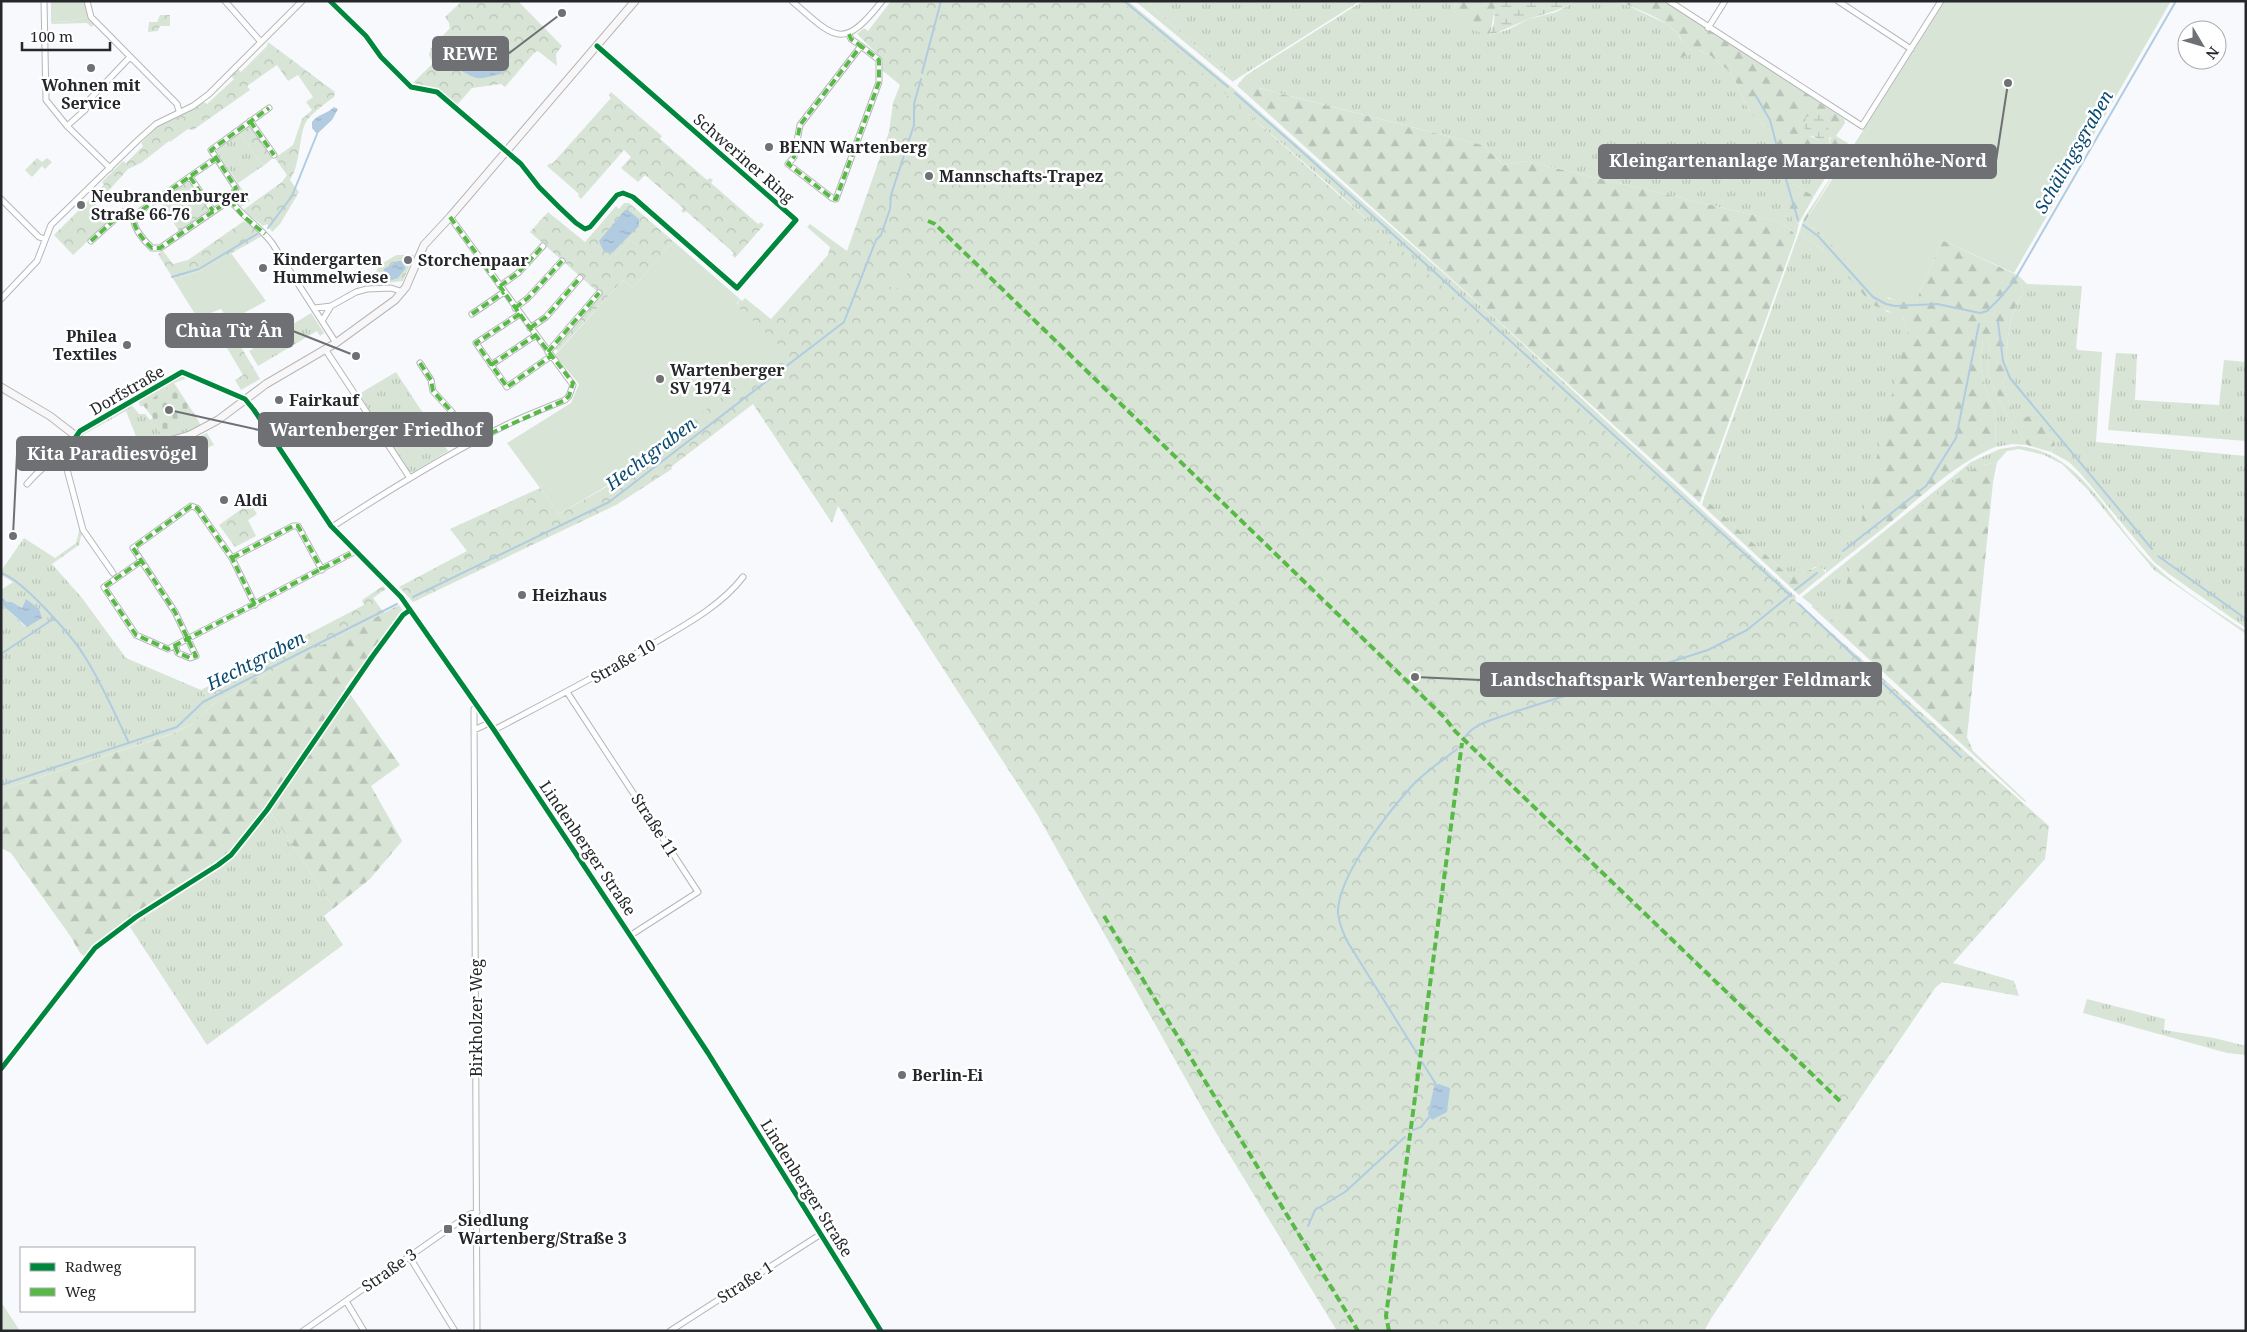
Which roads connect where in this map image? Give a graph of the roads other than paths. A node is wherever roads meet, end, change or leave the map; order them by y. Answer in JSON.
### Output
{"nodes":[{"id":1,"x":44,"y":1,"type":"edge"},
{"id":2,"x":87,"y":1,"type":"edge"},
{"id":3,"x":225,"y":1,"type":"edge"},
{"id":4,"x":302,"y":1,"type":"edge"},
{"id":5,"x":330,"y":1,"type":"edge"},
{"id":6,"x":635,"y":1,"type":"edge"},
{"id":7,"x":792,"y":1,"type":"edge"},
{"id":8,"x":882,"y":1,"type":"edge"},
{"id":9,"x":1669,"y":1,"type":"edge"},
{"id":10,"x":1725,"y":1,"type":"edge"},
{"id":11,"x":1838,"y":1,"type":"edge"},
{"id":12,"x":1941,"y":1,"type":"edge"},
{"id":13,"x":1708,"y":28,"type":"junction"},
{"id":14,"x":849,"y":34,"type":"junction"},
{"id":15,"x":261,"y":42,"type":"junction"},
{"id":16,"x":598,"y":46,"type":"junction"},
{"id":17,"x":861,"y":46,"type":"junction"},
{"id":18,"x":1911,"y":49,"type":"junction"},
{"id":19,"x":130,"y":57,"type":"junction"},
{"id":20,"x":269,"y":108,"type":"dead end"},
{"id":21,"x":179,"y":111,"type":"junction"},
{"id":22,"x":250,"y":121,"type":"junction"},
{"id":23,"x":67,"y":126,"type":"junction"},
{"id":24,"x":506,"y":151,"type":"junction"},
{"id":25,"x":274,"y":155,"type":"dead end"},
{"id":26,"x":215,"y":159,"type":"junction"},
{"id":27,"x":110,"y":168,"type":"junction"},
{"id":28,"x":190,"y":177,"type":"junction"},
{"id":29,"x":1,"y":199,"type":"edge"},
{"id":30,"x":230,"y":200,"type":"junction"},
{"id":31,"x":213,"y":211,"type":"junction"},
{"id":32,"x":450,"y":217,"type":"junction"},
{"id":33,"x":134,"y":219,"type":"junction"},
{"id":34,"x":45,"y":239,"type":"junction"},
{"id":35,"x":91,"y":241,"type":"dead end"},
{"id":36,"x":543,"y":246,"type":"dead end"},
{"id":37,"x":562,"y":261,"type":"dead end"},
{"id":38,"x":580,"y":278,"type":"dead end"},
{"id":39,"x":500,"y":286,"type":"junction"},
{"id":40,"x":403,"y":292,"type":"junction"},
{"id":41,"x":504,"y":292,"type":"junction"},
{"id":42,"x":599,"y":293,"type":"dead end"},
{"id":43,"x":1,"y":299,"type":"edge"},
{"id":44,"x":331,"y":306,"type":"junction"},
{"id":45,"x":315,"y":308,"type":"junction"},
{"id":46,"x":515,"y":308,"type":"junction"},
{"id":47,"x":472,"y":314,"type":"dead end"},
{"id":48,"x":520,"y":314,"type":"junction"},
{"id":49,"x":322,"y":320,"type":"junction"},
{"id":50,"x":530,"y":328,"type":"junction"},
{"id":51,"x":536,"y":335,"type":"junction"},
{"id":52,"x":336,"y":343,"type":"junction"},
{"id":53,"x":325,"y":349,"type":"junction"},
{"id":54,"x":550,"y":354,"type":"junction"},
{"id":55,"x":420,"y":363,"type":"dead end"},
{"id":56,"x":492,"y":365,"type":"junction"},
{"id":57,"x":1,"y":387,"type":"edge"},
{"id":58,"x":245,"y":400,"type":"junction"},
{"id":59,"x":78,"y":434,"type":"junction"},
{"id":60,"x":470,"y":444,"type":"junction"},
{"id":61,"x":94,"y":450,"type":"junction"},
{"id":62,"x":62,"y":459,"type":"junction"},
{"id":63,"x":410,"y":478,"type":"junction"},
{"id":64,"x":27,"y":484,"type":"dead end"},
{"id":65,"x":332,"y":527,"type":"junction"},
{"id":66,"x":356,"y":552,"type":"junction"},
{"id":67,"x":232,"y":558,"type":"junction"},
{"id":68,"x":141,"y":561,"type":"junction"},
{"id":69,"x":322,"y":570,"type":"junction"},
{"id":70,"x":113,"y":573,"type":"dead end"},
{"id":71,"x":743,"y":578,"type":"dead end"},
{"id":72,"x":255,"y":605,"type":"junction"},
{"id":73,"x":189,"y":639,"type":"junction"},
{"id":74,"x":175,"y":646,"type":"junction"},
{"id":75,"x":567,"y":692,"type":"junction"},
{"id":76,"x":477,"y":707,"type":"junction"},
{"id":77,"x":489,"y":724,"type":"junction"},
{"id":78,"x":474,"y":730,"type":"junction"},
{"id":79,"x":494,"y":730,"type":"junction"},
{"id":80,"x":631,"y":935,"type":"junction"},
{"id":81,"x":477,"y":1212,"type":"junction"},
{"id":82,"x":821,"y":1234,"type":"junction"},
{"id":83,"x":409,"y":1256,"type":"junction"},
{"id":84,"x":346,"y":1301,"type":"junction"},
{"id":85,"x":303,"y":1331,"type":"edge"},
{"id":86,"x":364,"y":1331,"type":"edge"},
{"id":87,"x":455,"y":1331,"type":"edge"},
{"id":88,"x":477,"y":1331,"type":"edge"},
{"id":89,"x":670,"y":1331,"type":"edge"},
{"id":90,"x":881,"y":1331,"type":"edge"}],
"edges":[{"from":1,"to":23,"type":"street"},
{"from":2,"to":19,"type":"street"},
{"from":3,"to":15,"type":"street"},
{"from":4,"to":15,"type":"street"},
{"from":5,"to":24,"type":"street"},
{"from":6,"to":16,"type":"main road","name":"Dorfstraße"},
{"from":7,"to":14,"type":"street"},
{"from":8,"to":14,"type":"street"},
{"from":9,"to":13,"type":"street"},
{"from":10,"to":13,"type":"street"},
{"from":11,"to":18,"type":"street"},
{"from":12,"to":18,"type":"street"},
{"from":13,"to":18,"type":"street"},
{"from":14,"to":17,"type":"street"},
{"from":15,"to":21,"type":"street"},
{"from":16,"to":24,"type":"main road","name":"Dorfstraße"},
{"from":16,"to":24,"type":"street","name":"Schweriner Ring"},
{"from":17,"to":17,"type":"street"},
{"from":19,"to":21,"type":"street"},
{"from":19,"to":23,"type":"street"},
{"from":20,"to":22,"type":"street"},
{"from":21,"to":27,"type":"street"},
{"from":22,"to":25,"type":"street"},
{"from":22,"to":26,"type":"street"},
{"from":23,"to":27,"type":"street"},
{"from":24,"to":32,"type":"main road","name":"Dorfstraße"},
{"from":26,"to":28,"type":"street"},
{"from":26,"to":30,"type":"street"},
{"from":27,"to":34,"type":"street"},
{"from":28,"to":31,"type":"street"},
{"from":28,"to":33,"type":"street"},
{"from":29,"to":34,"type":"street"},
{"from":30,"to":31,"type":"street"},
{"from":30,"to":45,"type":"street"},
{"from":31,"to":33,"type":"street"},
{"from":32,"to":39,"type":"street"},
{"from":32,"to":40,"type":"main road","name":"Dorfstraße"},
{"from":33,"to":35,"type":"street"},
{"from":34,"to":43,"type":"street"},
{"from":36,"to":39,"type":"street"},
{"from":37,"to":46,"type":"street"},
{"from":38,"to":50,"type":"street"},
{"from":39,"to":41,"type":"street"},
{"from":40,"to":44,"type":"street"},
{"from":40,"to":52,"type":"main road","name":"Dorfstraße"},
{"from":41,"to":46,"type":"street"},
{"from":41,"to":47,"type":"street"},
{"from":42,"to":54,"type":"street"},
{"from":44,"to":45,"type":"street"},
{"from":44,"to":49,"type":"street"},
{"from":45,"to":49,"type":"street"},
{"from":46,"to":48,"type":"street"},
{"from":48,"to":50,"type":"street"},
{"from":48,"to":56,"type":"street"},
{"from":49,"to":52,"type":"street"},
{"from":50,"to":51,"type":"street"},
{"from":51,"to":54,"type":"street"},
{"from":51,"to":56,"type":"street"},
{"from":52,"to":53,"type":"main road","name":"Dorfstraße"},
{"from":53,"to":58,"type":"main road","name":"Dorfstraße"},
{"from":53,"to":63,"type":"street"},
{"from":54,"to":56,"type":"street"},
{"from":54,"to":60,"type":"street"},
{"from":55,"to":60,"type":"street"},
{"from":57,"to":59,"type":"main road"},
{"from":58,"to":59,"type":"street","name":"Dorfstraße"},
{"from":58,"to":61,"type":"main road","name":"Dorfstraße"},
{"from":58,"to":65,"type":"street","name":"Lindenberger Straße"},
{"from":59,"to":61,"type":"main road"},
{"from":59,"to":62,"type":"street","name":"Dorfstraße"},
{"from":60,"to":63,"type":"street"},
{"from":61,"to":62,"type":"street","name":"Dorfstraße"},
{"from":62,"to":64,"type":"street","name":"Dorfstraße"},
{"from":62,"to":70,"type":"street"},
{"from":63,"to":65,"type":"street"},
{"from":65,"to":66,"type":"street","name":"Lindenberger Straße"},
{"from":66,"to":69,"type":"street"},
{"from":66,"to":76,"type":"street","name":"Lindenberger Straße"},
{"from":67,"to":68,"type":"street"},
{"from":67,"to":69,"type":"street"},
{"from":67,"to":72,"type":"street"},
{"from":68,"to":73,"type":"street"},
{"from":68,"to":74,"type":"street"},
{"from":69,"to":72,"type":"street"},
{"from":71,"to":75,"type":"street","name":"Straße 10"},
{"from":72,"to":73,"type":"street"},
{"from":73,"to":74,"type":"street"},
{"from":73,"to":74,"type":"street"},
{"from":75,"to":79,"type":"street","name":"Straße 10"},
{"from":75,"to":80,"type":"street","name":"Straße 11"},
{"from":76,"to":77,"type":"street","name":"Lindenberger Straße"},
{"from":76,"to":78,"type":"street","name":"Birkholzer Weg"},
{"from":77,"to":78,"type":"street"},
{"from":77,"to":79,"type":"street","name":"Lindenberger Straße"},
{"from":78,"to":81,"type":"street","name":"Birkholzer Weg"},
{"from":79,"to":80,"type":"street","name":"Lindenberger Straße"},
{"from":80,"to":82,"type":"street","name":"Lindenberger Straße"},
{"from":81,"to":83,"type":"street","name":"Straße 3"},
{"from":81,"to":88,"type":"street","name":"Birkholzer Weg"},
{"from":82,"to":89,"type":"street","name":"Straße 1"},
{"from":82,"to":90,"type":"street","name":"Lindenberger Straße"},
{"from":83,"to":84,"type":"street","name":"Straße 3"},
{"from":83,"to":87,"type":"street"},
{"from":84,"to":85,"type":"street","name":"Straße 3"},
{"from":84,"to":86,"type":"street"}]}
